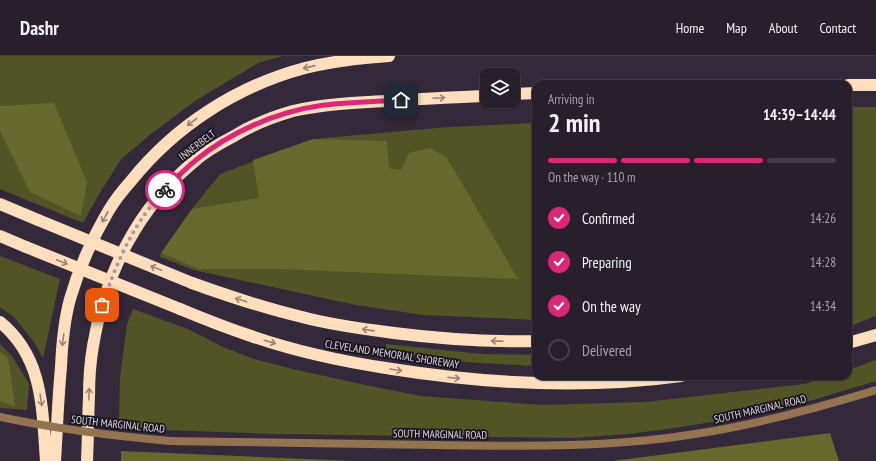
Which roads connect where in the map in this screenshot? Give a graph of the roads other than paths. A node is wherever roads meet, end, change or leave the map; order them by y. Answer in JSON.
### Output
{"nodes":[{"id":1,"x":389,"y":56,"type":"edge"},
{"id":2,"x":852,"y":85,"type":"edge"},
{"id":3,"x":876,"y":85,"type":"edge"},
{"id":4,"x":532,"y":93,"type":"edge"},
{"id":5,"x":520,"y":94,"type":"edge"},
{"id":6,"x":480,"y":96,"type":"edge"},
{"id":7,"x":0,"y":204,"type":"edge"},
{"id":8,"x":0,"y":236,"type":"edge"},
{"id":9,"x":0,"y":322,"type":"edge"},
{"id":10,"x":876,"y":334,"type":"edge"},
{"id":11,"x":532,"y":341,"type":"edge"},
{"id":12,"x":852,"y":342,"type":"edge"},
{"id":13,"x":642,"y":380,"type":"edge"},
{"id":14,"x":876,"y":390,"type":"edge"},
{"id":15,"x":0,"y":417,"type":"edge"},
{"id":16,"x":46,"y":461,"type":"edge"},
{"id":17,"x":55,"y":461,"type":"edge"},
{"id":18,"x":88,"y":461,"type":"edge"}],
"edges":[{"from":1,"to":17,"type":"highway","name":"INNERBELT","one_way":true},
{"from":2,"to":3,"type":"highway"},
{"from":4,"to":5,"type":"highway"},
{"from":18,"to":6,"type":"highway","name":"INNERBELT","one_way":true},
{"from":11,"to":7,"type":"highway","one_way":true,"bridge":true},
{"from":8,"to":13,"type":"highway","name":"CLEVELAND MEMORIAL SHOREWAY","one_way":true,"bridge":true},
{"from":9,"to":16,"type":"highway","one_way":true},
{"from":10,"to":12,"type":"highway"},
{"from":14,"to":15,"type":"street","name":"SOUTH MARGINAL ROAD","bridge":true}]}
